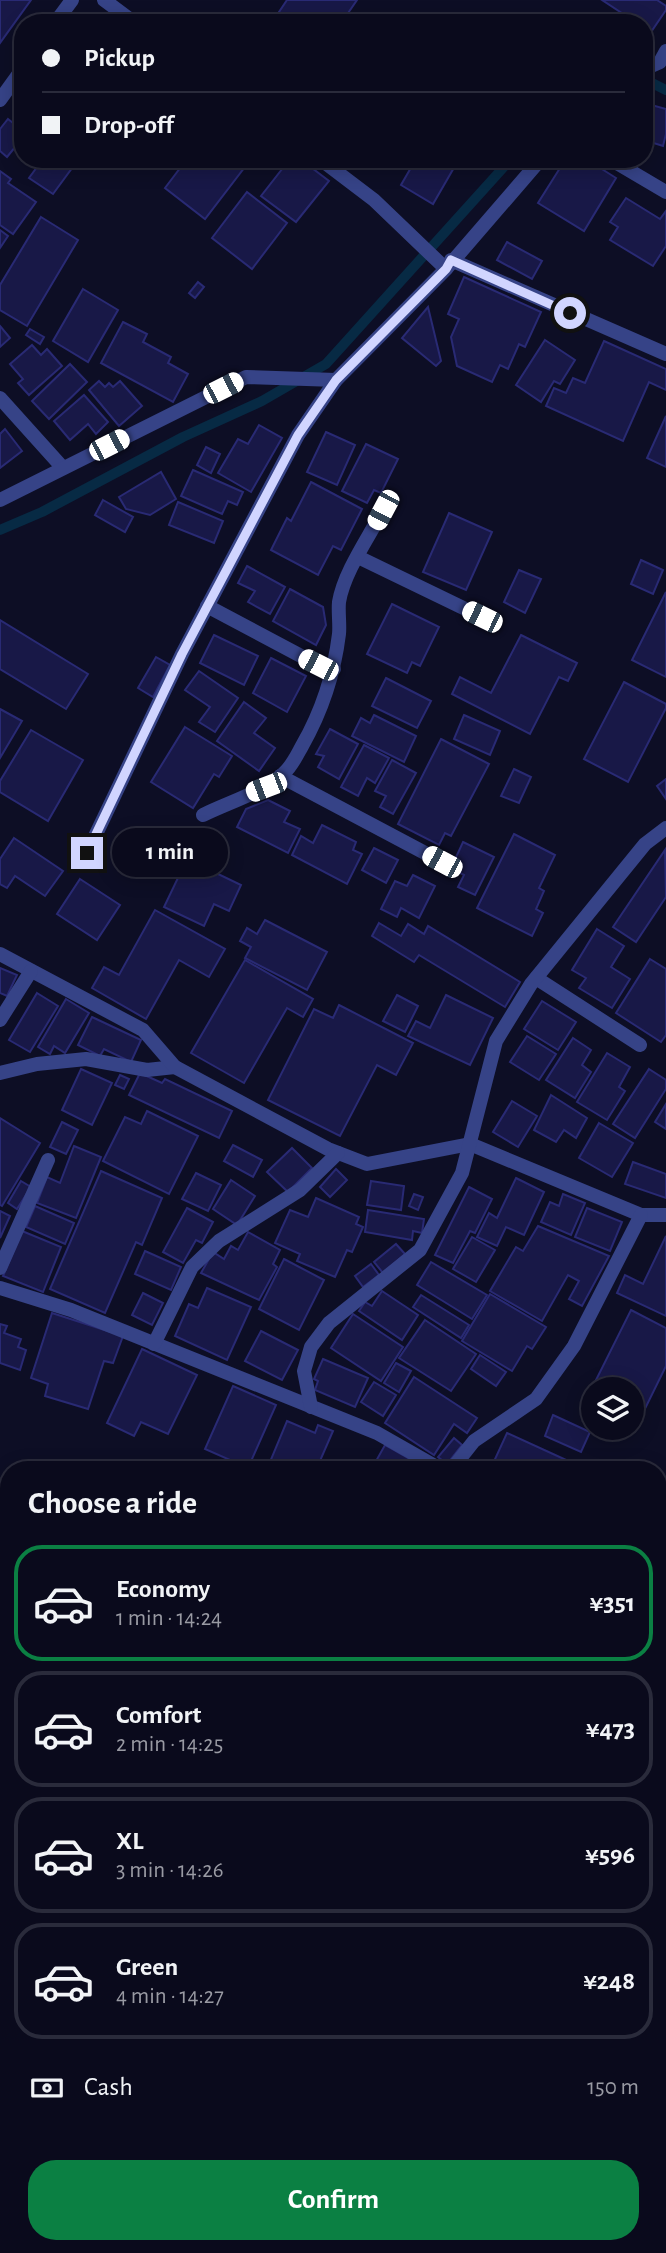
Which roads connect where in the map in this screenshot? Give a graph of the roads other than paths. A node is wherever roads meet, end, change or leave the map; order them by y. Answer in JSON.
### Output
{"nodes":[{"id":1,"x":104,"y":0,"type":"edge"},
{"id":2,"x":123,"y":14,"type":"edge"},
{"id":3,"x":666,"y":51,"type":"edge"},
{"id":4,"x":653,"y":65,"type":"edge"},
{"id":5,"x":14,"y":81,"type":"edge"},
{"id":6,"x":0,"y":100,"type":"edge"},
{"id":7,"x":332,"y":168,"type":"edge"},
{"id":8,"x":533,"y":168,"type":"edge"},
{"id":9,"x":625,"y":168,"type":"edge"},
{"id":10,"x":666,"y":192,"type":"edge"},
{"id":11,"x":449,"y":265,"type":"junction"},
{"id":12,"x":666,"y":355,"type":"edge"},
{"id":13,"x":336,"y":380,"type":"junction"},
{"id":14,"x":0,"y":398,"type":"edge"},
{"id":15,"x":64,"y":468,"type":"junction"},
{"id":16,"x":0,"y":500,"type":"edge"},
{"id":17,"x":383,"y":510,"type":"dead end"},
{"id":18,"x":358,"y":557,"type":"junction"},
{"id":19,"x":207,"y":606,"type":"junction"},
{"id":20,"x":482,"y":617,"type":"dead end"},
{"id":21,"x":334,"y":669,"type":"junction"},
{"id":22,"x":280,"y":776,"type":"junction"},
{"id":23,"x":204,"y":815,"type":"dead end"},
{"id":24,"x":666,"y":828,"type":"edge"},
{"id":25,"x":87,"y":853,"type":"dead end"},
{"id":26,"x":442,"y":862,"type":"dead end"},
{"id":27,"x":0,"y":954,"type":"edge"},
{"id":28,"x":31,"y":971,"type":"junction"},
{"id":29,"x":536,"y":978,"type":"junction"},
{"id":30,"x":0,"y":1020,"type":"edge"},
{"id":31,"x":639,"y":1045,"type":"dead end"},
{"id":32,"x":175,"y":1067,"type":"junction"},
{"id":33,"x":0,"y":1073,"type":"edge"},
{"id":34,"x":470,"y":1144,"type":"junction"},
{"id":35,"x":338,"y":1153,"type":"junction"},
{"id":36,"x":48,"y":1160,"type":"dead end"},
{"id":37,"x":641,"y":1215,"type":"junction"},
{"id":38,"x":666,"y":1215,"type":"edge"},
{"id":39,"x":0,"y":1268,"type":"edge"},
{"id":40,"x":0,"y":1288,"type":"edge"},
{"id":41,"x":154,"y":1344,"type":"junction"},
{"id":42,"x":311,"y":1407,"type":"junction"},
{"id":43,"x":426,"y":1461,"type":"edge"},
{"id":44,"x":458,"y":1461,"type":"edge"}],
"edges":[{"from":1,"to":2,"type":"street"},
{"from":3,"to":4,"type":"street"},
{"from":5,"to":6,"type":"street"},
{"from":7,"to":11,"type":"street"},
{"from":8,"to":11,"type":"street"},
{"from":9,"to":10,"type":"street"},
{"from":11,"to":12,"type":"street"},
{"from":11,"to":13,"type":"street"},
{"from":13,"to":15,"type":"street"},
{"from":13,"to":19,"type":"street"},
{"from":14,"to":15,"type":"street"},
{"from":15,"to":16,"type":"street"},
{"from":17,"to":18,"type":"street"},
{"from":18,"to":20,"type":"street"},
{"from":18,"to":21,"type":"street"},
{"from":19,"to":21,"type":"street"},
{"from":19,"to":25,"type":"street"},
{"from":21,"to":22,"type":"street"},
{"from":22,"to":23,"type":"street"},
{"from":22,"to":26,"type":"street"},
{"from":24,"to":29,"type":"street"},
{"from":27,"to":28,"type":"street"},
{"from":28,"to":30,"type":"street"},
{"from":28,"to":32,"type":"street"},
{"from":29,"to":31,"type":"street"},
{"from":29,"to":34,"type":"street"},
{"from":32,"to":33,"type":"street"},
{"from":32,"to":35,"type":"street"},
{"from":34,"to":35,"type":"street"},
{"from":34,"to":37,"type":"street"},
{"from":34,"to":42,"type":"street"},
{"from":35,"to":41,"type":"street"},
{"from":36,"to":39,"type":"street"},
{"from":37,"to":38,"type":"street"},
{"from":37,"to":44,"type":"street"},
{"from":40,"to":41,"type":"street"},
{"from":41,"to":42,"type":"street"},
{"from":42,"to":43,"type":"street"}]}
